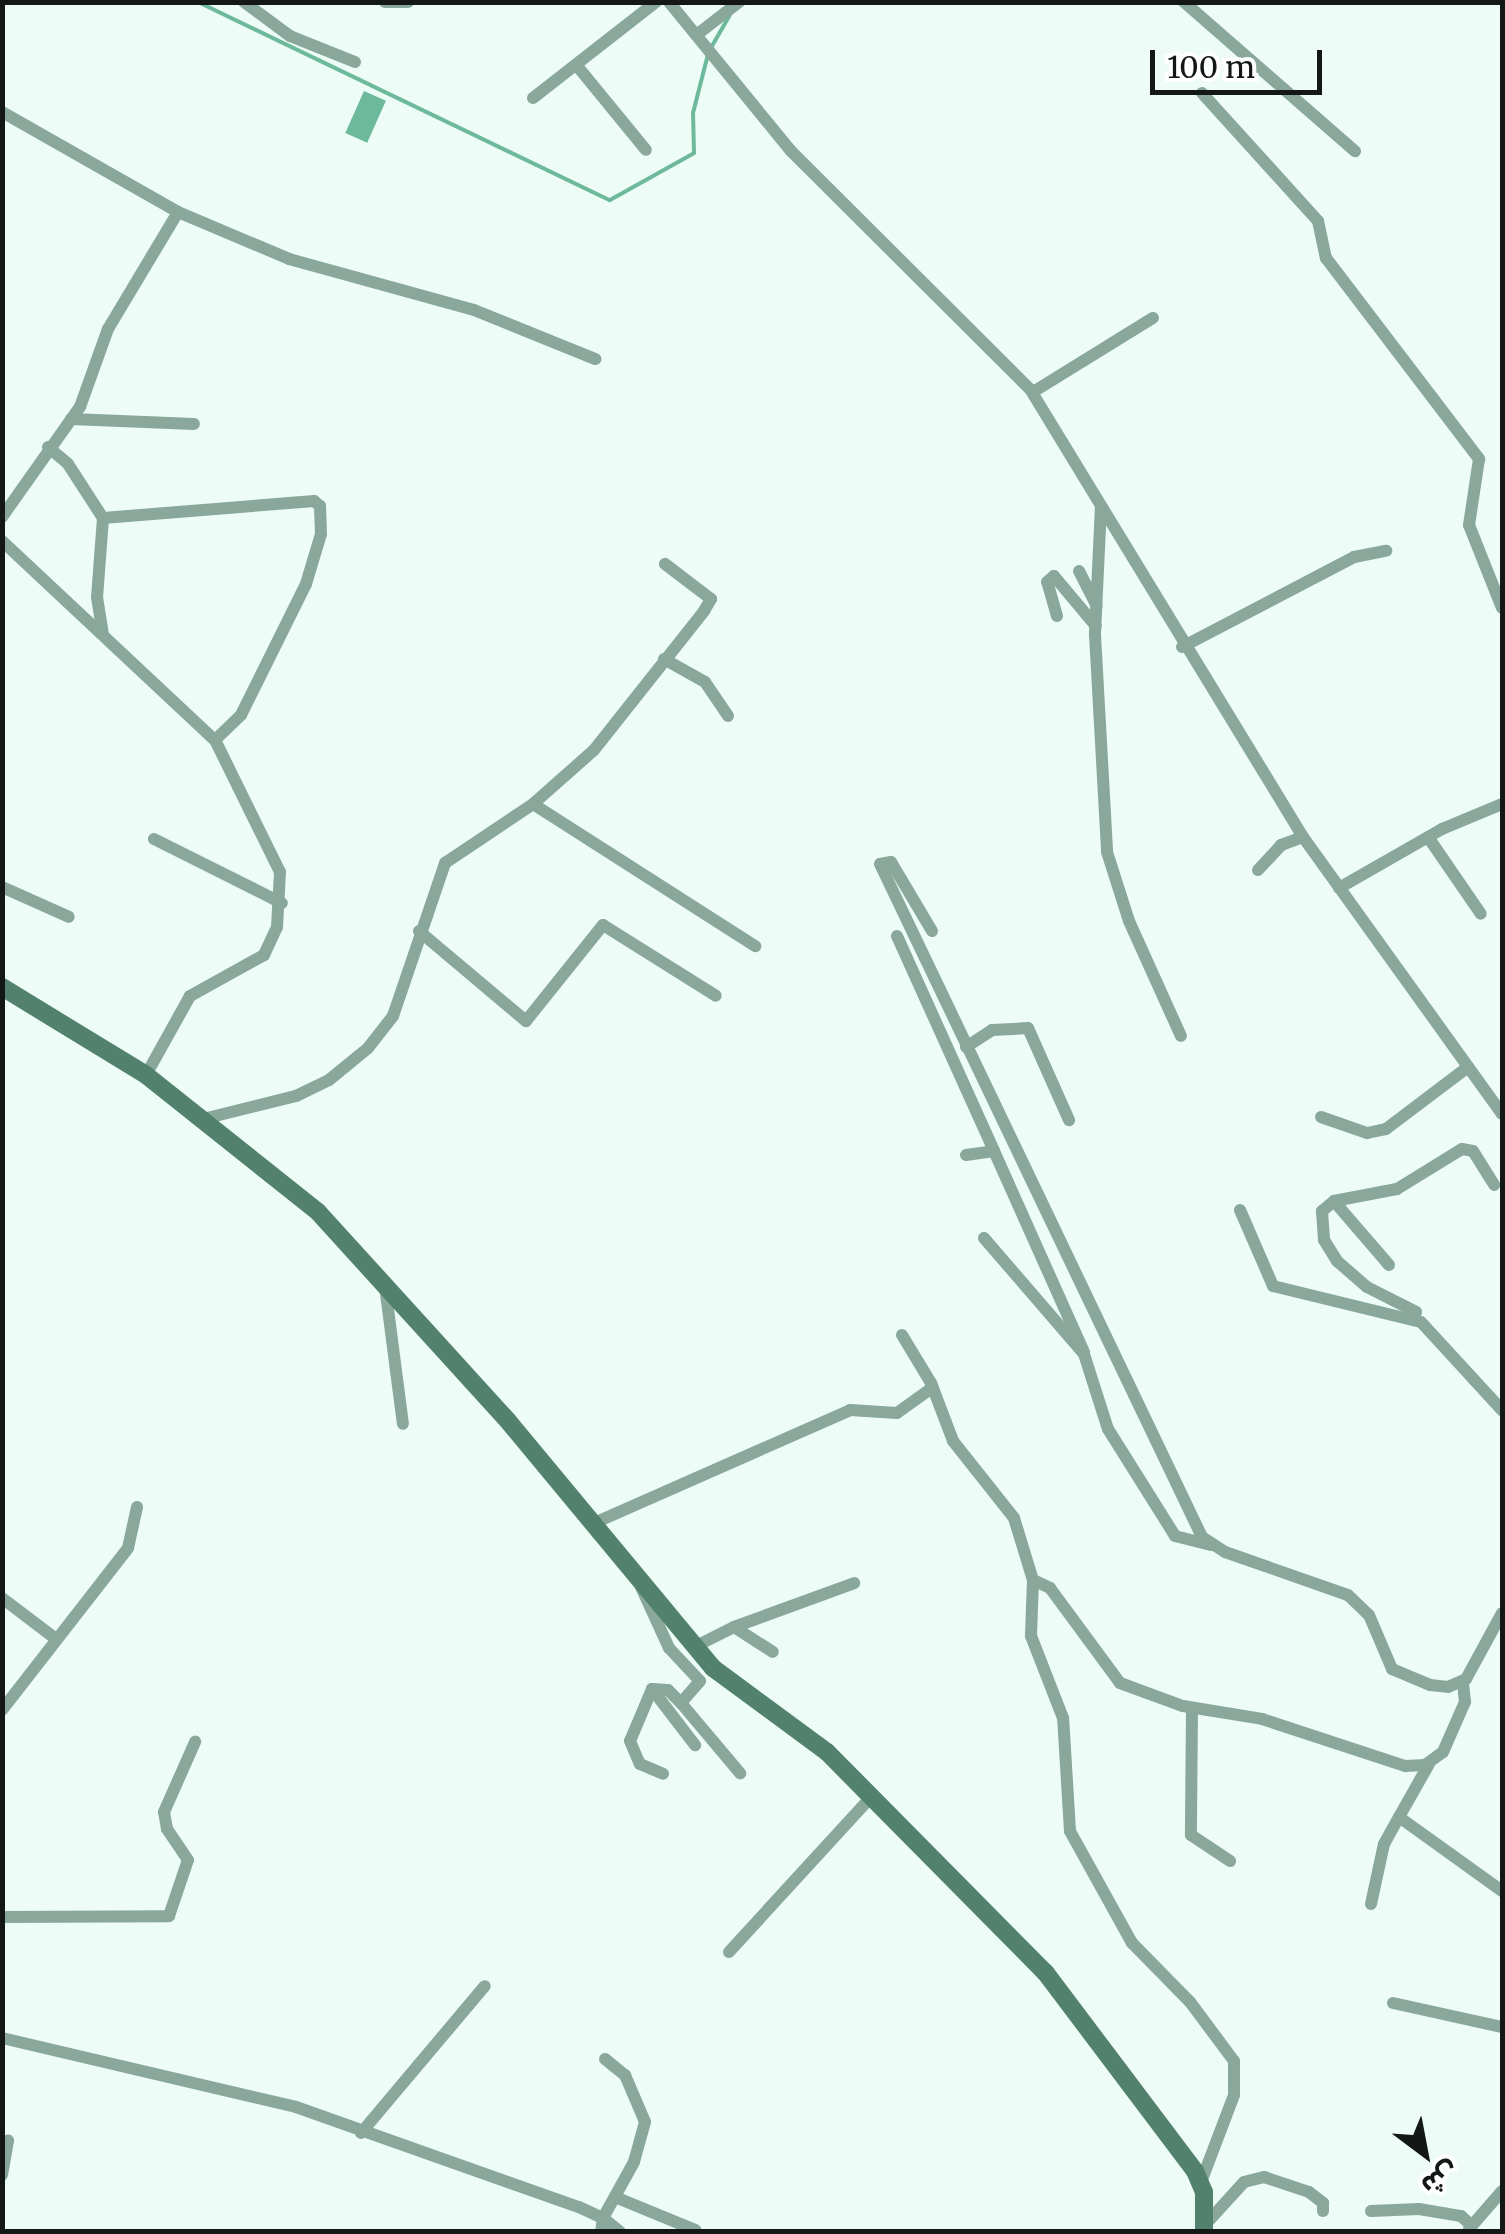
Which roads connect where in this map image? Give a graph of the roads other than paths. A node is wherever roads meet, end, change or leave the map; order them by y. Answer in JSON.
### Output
{"nodes":[{"id":1,"x":244,"y":2,"type":"edge"},
{"id":2,"x":384,"y":2,"type":"edge"},
{"id":3,"x":408,"y":2,"type":"edge"},
{"id":4,"x":656,"y":2,"type":"edge"},
{"id":5,"x":669,"y":2,"type":"edge"},
{"id":6,"x":739,"y":2,"type":"edge"},
{"id":7,"x":1184,"y":2,"type":"edge"},
{"id":8,"x":702,"y":36,"type":"junction"},
{"id":9,"x":355,"y":62,"type":"dead end"},
{"id":10,"x":578,"y":68,"type":"junction"},
{"id":11,"x":1202,"y":92,"type":"dead end"},
{"id":12,"x":534,"y":98,"type":"dead end"},
{"id":13,"x":2,"y":112,"type":"edge"},
{"id":14,"x":646,"y":150,"type":"dead end"},
{"id":15,"x":1355,"y":151,"type":"dead end"},
{"id":16,"x":178,"y":212,"type":"junction"},
{"id":17,"x":1153,"y":318,"type":"dead end"},
{"id":18,"x":595,"y":359,"type":"dead end"},
{"id":19,"x":1033,"y":392,"type":"junction"},
{"id":20,"x":71,"y":419,"type":"junction"},
{"id":21,"x":194,"y":424,"type":"dead end"},
{"id":22,"x":48,"y":447,"type":"junction"},
{"id":23,"x":1101,"y":504,"type":"junction"},
{"id":24,"x":2,"y":517,"type":"edge"},
{"id":25,"x":103,"y":518,"type":"junction"},
{"id":26,"x":2,"y":541,"type":"edge"},
{"id":27,"x":1386,"y":551,"type":"dead end"},
{"id":28,"x":666,"y":564,"type":"dead end"},
{"id":29,"x":1079,"y":571,"type":"dead end"},
{"id":30,"x":1097,"y":606,"type":"junction"},
{"id":31,"x":1502,"y":608,"type":"edge"},
{"id":32,"x":1057,"y":616,"type":"dead end"},
{"id":33,"x":1096,"y":626,"type":"junction"},
{"id":34,"x":104,"y":633,"type":"junction"},
{"id":35,"x":1182,"y":648,"type":"junction"},
{"id":36,"x":664,"y":660,"type":"junction"},
{"id":37,"x":728,"y":716,"type":"dead end"},
{"id":38,"x":215,"y":740,"type":"junction"},
{"id":39,"x":533,"y":804,"type":"junction"},
{"id":40,"x":1502,"y":804,"type":"edge"},
{"id":41,"x":1303,"y":837,"type":"junction"},
{"id":42,"x":1428,"y":837,"type":"junction"},
{"id":43,"x":154,"y":838,"type":"dead end"},
{"id":44,"x":1258,"y":870,"type":"dead end"},
{"id":45,"x":2,"y":887,"type":"edge"},
{"id":46,"x":1339,"y":888,"type":"junction"},
{"id":47,"x":282,"y":903,"type":"junction"},
{"id":48,"x":1481,"y":914,"type":"dead end"},
{"id":49,"x":69,"y":917,"type":"dead end"},
{"id":50,"x":932,"y":930,"type":"dead end"},
{"id":51,"x":420,"y":931,"type":"junction"},
{"id":52,"x":897,"y":936,"type":"dead end"},
{"id":53,"x":755,"y":946,"type":"dead end"},
{"id":54,"x":2,"y":987,"type":"edge"},
{"id":55,"x":716,"y":996,"type":"dead end"},
{"id":56,"x":1182,"y":1036,"type":"dead end"},
{"id":57,"x":966,"y":1046,"type":"junction"},
{"id":58,"x":1468,"y":1067,"type":"junction"},
{"id":59,"x":146,"y":1075,"type":"junction"},
{"id":60,"x":1502,"y":1114,"type":"edge"},
{"id":61,"x":1321,"y":1118,"type":"dead end"},
{"id":62,"x":202,"y":1119,"type":"junction"},
{"id":63,"x":1069,"y":1120,"type":"dead end"},
{"id":64,"x":994,"y":1151,"type":"junction"},
{"id":65,"x":966,"y":1155,"type":"dead end"},
{"id":66,"x":1494,"y":1185,"type":"dead end"},
{"id":67,"x":1334,"y":1201,"type":"junction"},
{"id":68,"x":1240,"y":1210,"type":"dead end"},
{"id":69,"x":984,"y":1238,"type":"dead end"},
{"id":70,"x":1389,"y":1265,"type":"dead end"},
{"id":71,"x":385,"y":1284,"type":"junction"},
{"id":72,"x":1413,"y":1320,"type":"junction"},
{"id":73,"x":902,"y":1335,"type":"dead end"},
{"id":74,"x":1084,"y":1354,"type":"junction"},
{"id":75,"x":933,"y":1387,"type":"junction"},
{"id":76,"x":1502,"y":1410,"type":"edge"},
{"id":77,"x":404,"y":1424,"type":"dead end"},
{"id":78,"x":137,"y":1507,"type":"dead end"},
{"id":79,"x":592,"y":1524,"type":"junction"},
{"id":80,"x":1213,"y":1546,"type":"junction"},
{"id":81,"x":1033,"y":1580,"type":"junction"},
{"id":82,"x":854,"y":1583,"type":"dead end"},
{"id":83,"x":641,"y":1584,"type":"junction"},
{"id":84,"x":2,"y":1598,"type":"edge"},
{"id":85,"x":1502,"y":1613,"type":"edge"},
{"id":86,"x":734,"y":1627,"type":"junction"},
{"id":87,"x":56,"y":1639,"type":"junction"},
{"id":88,"x":1491,"y":1642,"type":"junction"},
{"id":89,"x":694,"y":1647,"type":"junction"},
{"id":90,"x":773,"y":1652,"type":"dead end"},
{"id":91,"x":1502,"y":1652,"type":"edge"},
{"id":92,"x":1463,"y":1682,"type":"junction"},
{"id":93,"x":652,"y":1689,"type":"junction"},
{"id":94,"x":681,"y":1702,"type":"junction"},
{"id":95,"x":1192,"y":1708,"type":"junction"},
{"id":96,"x":2,"y":1710,"type":"edge"},
{"id":97,"x":195,"y":1742,"type":"dead end"},
{"id":98,"x":695,"y":1746,"type":"dead end"},
{"id":99,"x":1429,"y":1763,"type":"junction"},
{"id":100,"x":740,"y":1773,"type":"dead end"},
{"id":101,"x":663,"y":1774,"type":"dead end"},
{"id":102,"x":873,"y":1795,"type":"junction"},
{"id":103,"x":1400,"y":1817,"type":"junction"},
{"id":104,"x":1230,"y":1861,"type":"dead end"},
{"id":105,"x":1502,"y":1891,"type":"edge"},
{"id":106,"x":1371,"y":1904,"type":"dead end"},
{"id":107,"x":2,"y":1917,"type":"edge"},
{"id":108,"x":729,"y":1952,"type":"dead end"},
{"id":109,"x":485,"y":1986,"type":"dead end"},
{"id":110,"x":1393,"y":2003,"type":"dead end"},
{"id":111,"x":1502,"y":2027,"type":"edge"},
{"id":112,"x":2,"y":2038,"type":"edge"},
{"id":113,"x":605,"y":2059,"type":"dead end"},
{"id":114,"x":361,"y":2133,"type":"junction"},
{"id":115,"x":8,"y":2141,"type":"dead end"},
{"id":116,"x":2,"y":2175,"type":"edge"},
{"id":117,"x":1201,"y":2182,"type":"junction"},
{"id":118,"x":1502,"y":2192,"type":"edge"},
{"id":119,"x":614,"y":2196,"type":"junction"},
{"id":120,"x":1371,"y":2210,"type":"dead end"},
{"id":121,"x":1323,"y":2211,"type":"dead end"},
{"id":122,"x":602,"y":2225,"type":"edge"},
{"id":123,"x":1470,"y":2228,"type":"edge"},
{"id":124,"x":1204,"y":2229,"type":"edge"},
{"id":125,"x":694,"y":2230,"type":"edge"},
{"id":126,"x":620,"y":2232,"type":"edge"}],
"edges":[{"from":1,"to":9,"type":"street"},
{"from":2,"to":3,"type":"street"},
{"from":4,"to":10,"type":"street"},
{"from":5,"to":8,"type":"street"},
{"from":6,"to":8,"type":"street"},
{"from":7,"to":15,"type":"street"},
{"from":8,"to":19,"type":"street"},
{"from":10,"to":12,"type":"street"},
{"from":10,"to":14,"type":"street"},
{"from":11,"to":31,"type":"street"},
{"from":13,"to":16,"type":"street"},
{"from":16,"to":18,"type":"street"},
{"from":16,"to":20,"type":"street"},
{"from":17,"to":19,"type":"street"},
{"from":19,"to":23,"type":"street"},
{"from":20,"to":21,"type":"street"},
{"from":20,"to":22,"type":"street"},
{"from":22,"to":24,"type":"street"},
{"from":22,"to":25,"type":"street"},
{"from":23,"to":30,"type":"street"},
{"from":23,"to":35,"type":"street"},
{"from":25,"to":34,"type":"street"},
{"from":25,"to":38,"type":"street"},
{"from":26,"to":34,"type":"street"},
{"from":27,"to":35,"type":"street"},
{"from":28,"to":36,"type":"street"},
{"from":29,"to":30,"type":"street"},
{"from":30,"to":33,"type":"street"},
{"from":32,"to":33,"type":"street"},
{"from":33,"to":56,"type":"street"},
{"from":34,"to":38,"type":"street"},
{"from":35,"to":41,"type":"street"},
{"from":36,"to":37,"type":"street"},
{"from":36,"to":39,"type":"street"},
{"from":38,"to":47,"type":"street"},
{"from":39,"to":51,"type":"street"},
{"from":39,"to":53,"type":"street"},
{"from":40,"to":42,"type":"street"},
{"from":41,"to":44,"type":"street"},
{"from":41,"to":46,"type":"street"},
{"from":42,"to":46,"type":"street"},
{"from":42,"to":48,"type":"street"},
{"from":43,"to":47,"type":"street"},
{"from":45,"to":49,"type":"street"},
{"from":46,"to":58,"type":"street"},
{"from":47,"to":59,"type":"street"},
{"from":50,"to":57,"type":"street"},
{"from":51,"to":55,"type":"street"},
{"from":51,"to":62,"type":"street"},
{"from":52,"to":64,"type":"street"},
{"from":54,"to":59,"type":"street"},
{"from":57,"to":63,"type":"street"},
{"from":57,"to":80,"type":"street"},
{"from":58,"to":60,"type":"street"},
{"from":58,"to":61,"type":"street"},
{"from":59,"to":62,"type":"street"},
{"from":62,"to":71,"type":"street"},
{"from":64,"to":65,"type":"street"},
{"from":64,"to":74,"type":"street"},
{"from":66,"to":67,"type":"street"},
{"from":67,"to":70,"type":"street"},
{"from":67,"to":72,"type":"street"},
{"from":68,"to":72,"type":"street"},
{"from":69,"to":74,"type":"street"},
{"from":71,"to":77,"type":"street"},
{"from":71,"to":79,"type":"street"},
{"from":72,"to":76,"type":"street"},
{"from":73,"to":75,"type":"street"},
{"from":74,"to":80,"type":"street"},
{"from":75,"to":79,"type":"street"},
{"from":75,"to":81,"type":"street"},
{"from":78,"to":87,"type":"street"},
{"from":79,"to":83,"type":"street"},
{"from":80,"to":92,"type":"street"},
{"from":81,"to":95,"type":"street"},
{"from":81,"to":117,"type":"street"},
{"from":82,"to":86,"type":"street"},
{"from":83,"to":89,"type":"street"},
{"from":83,"to":94,"type":"street"},
{"from":84,"to":87,"type":"street"},
{"from":85,"to":88,"type":"street"},
{"from":86,"to":89,"type":"street"},
{"from":86,"to":90,"type":"street"},
{"from":87,"to":96,"type":"street"},
{"from":88,"to":91,"type":"street"},
{"from":88,"to":92,"type":"street"},
{"from":89,"to":102,"type":"street"},
{"from":92,"to":99,"type":"street"},
{"from":93,"to":94,"type":"street"},
{"from":93,"to":98,"type":"street"},
{"from":93,"to":101,"type":"street"},
{"from":94,"to":100,"type":"street"},
{"from":95,"to":99,"type":"street"},
{"from":95,"to":104,"type":"street"},
{"from":97,"to":107,"type":"street"},
{"from":99,"to":103,"type":"street"},
{"from":102,"to":108,"type":"street"},
{"from":102,"to":117,"type":"street"},
{"from":103,"to":105,"type":"street"},
{"from":103,"to":106,"type":"street"},
{"from":109,"to":114,"type":"street"},
{"from":110,"to":111,"type":"street"},
{"from":112,"to":114,"type":"street"},
{"from":113,"to":119,"type":"street"},
{"from":114,"to":122,"type":"street"},
{"from":115,"to":116,"type":"street"},
{"from":117,"to":124,"type":"street"},
{"from":118,"to":123,"type":"street"},
{"from":119,"to":122,"type":"street"},
{"from":119,"to":125,"type":"street"},
{"from":120,"to":123,"type":"street"},
{"from":121,"to":124,"type":"street"},
{"from":122,"to":126,"type":"street"}]}
